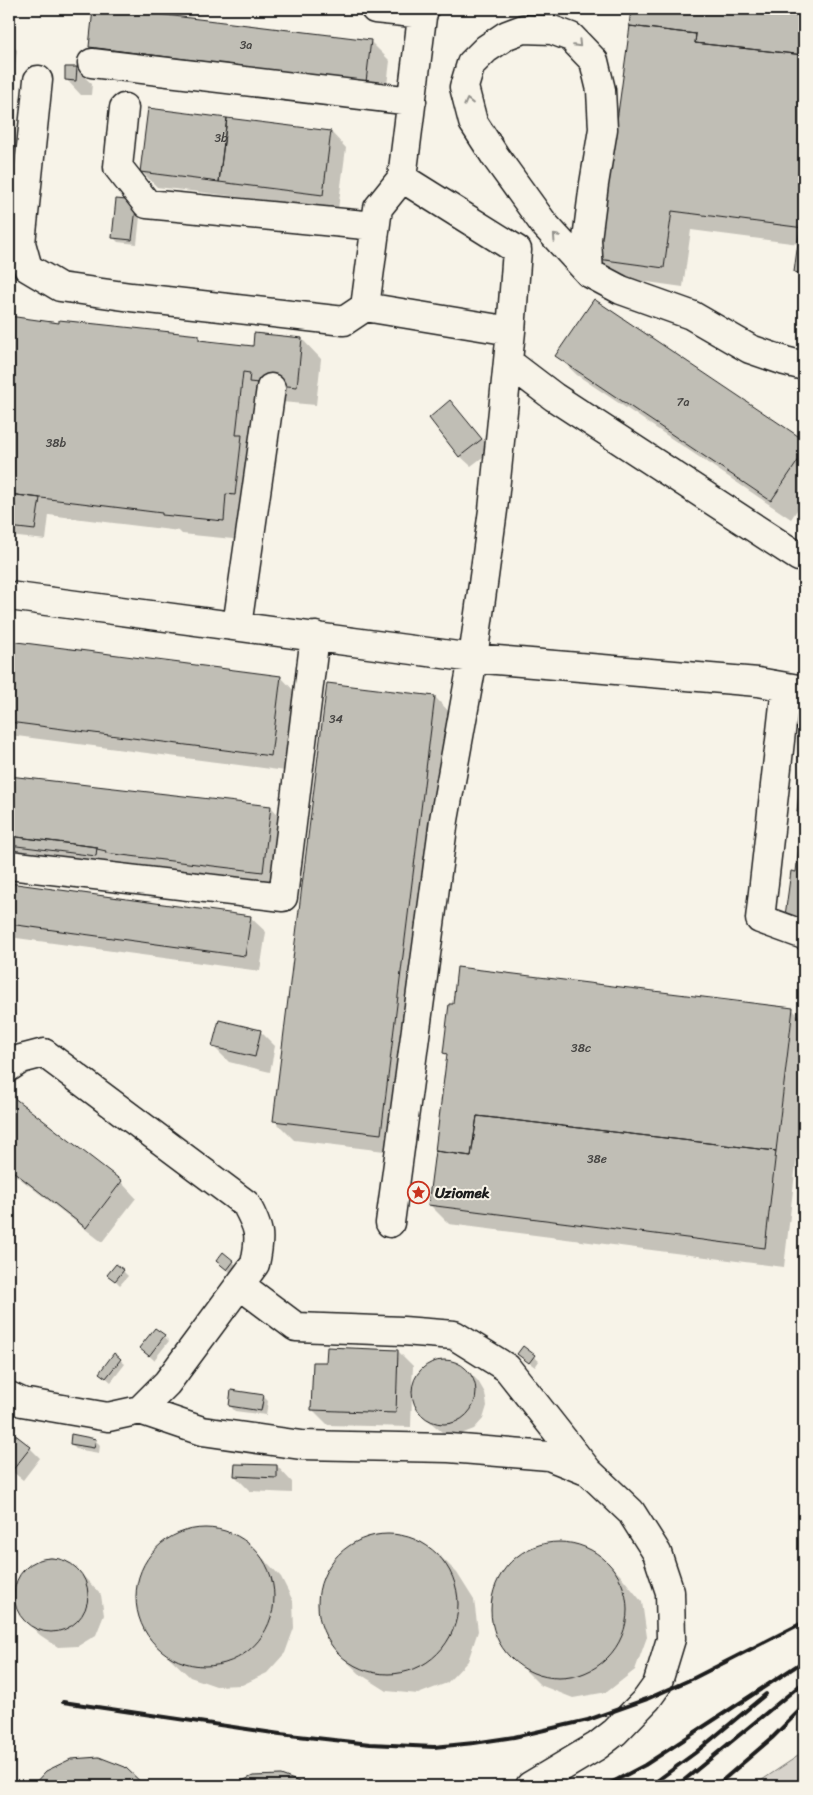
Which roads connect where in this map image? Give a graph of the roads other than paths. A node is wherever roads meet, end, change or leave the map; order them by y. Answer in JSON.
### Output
{"nodes":[{"id":1,"x":375,"y":9,"type":"edge"},
{"id":2,"x":423,"y":12,"type":"edge"},
{"id":3,"x":92,"y":63,"type":"dead end"},
{"id":4,"x":38,"y":80,"type":"dead end"},
{"id":5,"x":412,"y":101,"type":"junction"},
{"id":6,"x":124,"y":108,"type":"dead end"},
{"id":7,"x":402,"y":178,"type":"junction"},
{"id":8,"x":375,"y":226,"type":"junction"},
{"id":9,"x":589,"y":273,"type":"junction"},
{"id":10,"x":364,"y":307,"type":"junction"},
{"id":11,"x":511,"y":331,"type":"junction"},
{"id":12,"x":508,"y":362,"type":"junction"},
{"id":13,"x":804,"y":366,"type":"edge"},
{"id":14,"x":271,"y":388,"type":"dead end"},
{"id":15,"x":799,"y":557,"type":"dead end"},
{"id":16,"x":9,"y":596,"type":"edge"},
{"id":17,"x":237,"y":626,"type":"junction"},
{"id":18,"x":315,"y":636,"type":"junction"},
{"id":19,"x":473,"y":658,"type":"junction"},
{"id":20,"x":795,"y":688,"type":"edge"},
{"id":21,"x":9,"y":865,"type":"edge"},
{"id":22,"x":804,"y":935,"type":"edge"},
{"id":23,"x":9,"y":1067,"type":"edge"},
{"id":24,"x":390,"y":1223,"type":"dead end"},
{"id":25,"x":240,"y":1285,"type":"junction"},
{"id":26,"x":9,"y":1396,"type":"edge"},
{"id":27,"x":140,"y":1410,"type":"junction"},
{"id":28,"x":589,"y":1472,"type":"junction"},
{"id":29,"x":530,"y":1786,"type":"edge"}],
"edges":[{"from":1,"to":2,"type":"lane"},
{"from":2,"to":5,"type":"lane"},
{"from":3,"to":5,"type":"lane"},
{"from":4,"to":10,"type":"lane"},
{"from":5,"to":7,"type":"lane"},
{"from":6,"to":8,"type":"lane"},
{"from":7,"to":8,"type":"lane"},
{"from":7,"to":11,"type":"lane"},
{"from":8,"to":10,"type":"lane"},
{"from":9,"to":9,"type":"lane","one_way":true},
{"from":9,"to":13,"type":"lane"},
{"from":10,"to":11,"type":"lane"},
{"from":11,"to":12,"type":"lane"},
{"from":12,"to":15,"type":"lane"},
{"from":12,"to":19,"type":"lane"},
{"from":14,"to":17,"type":"lane"},
{"from":16,"to":17,"type":"lane"},
{"from":17,"to":18,"type":"lane"},
{"from":18,"to":19,"type":"lane"},
{"from":18,"to":21,"type":"lane"},
{"from":19,"to":20,"type":"lane"},
{"from":19,"to":24,"type":"lane"},
{"from":20,"to":22,"type":"lane"},
{"from":23,"to":25,"type":"lane"},
{"from":25,"to":27,"type":"lane"},
{"from":25,"to":28,"type":"lane"},
{"from":26,"to":27,"type":"lane"},
{"from":27,"to":28,"type":"lane"},
{"from":28,"to":29,"type":"lane"}]}
